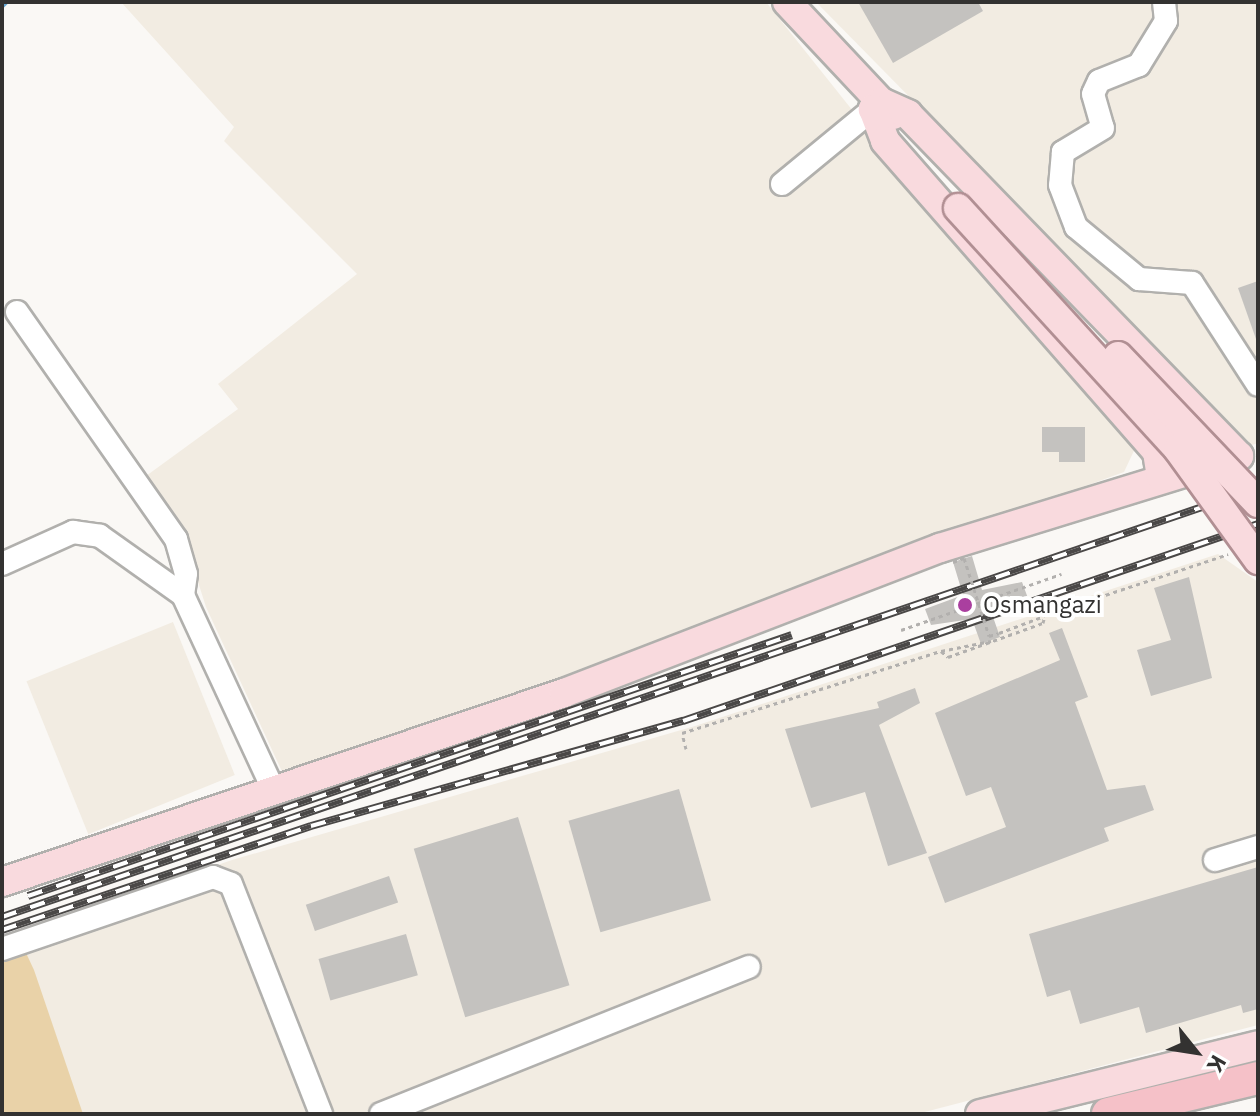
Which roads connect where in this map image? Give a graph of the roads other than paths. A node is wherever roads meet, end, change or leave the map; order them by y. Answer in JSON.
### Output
{"nodes":[{"id":1,"x":787,"y":2,"type":"edge"},
{"id":2,"x":1164,"y":2,"type":"edge"},
{"id":3,"x":871,"y":99,"type":"junction"},
{"id":4,"x":782,"y":184,"type":"dead end"},
{"id":5,"x":964,"y":205,"type":"junction"},
{"id":6,"x":17,"y":312,"type":"dead end"},
{"id":7,"x":1258,"y":385,"type":"edge"},
{"id":8,"x":1248,"y":453,"type":"edge"},
{"id":9,"x":1161,"y":477,"type":"junction"},
{"id":10,"x":1258,"y":503,"type":"edge"},
{"id":11,"x":1248,"y":555,"type":"edge"},
{"id":12,"x":2,"y":564,"type":"edge"},
{"id":13,"x":183,"y":595,"type":"junction"},
{"id":14,"x":274,"y":791,"type":"junction"},
{"id":15,"x":1258,"y":847,"type":"edge"},
{"id":16,"x":1215,"y":860,"type":"dead end"},
{"id":17,"x":2,"y":882,"type":"edge"},
{"id":18,"x":2,"y":949,"type":"edge"},
{"id":19,"x":749,"y":967,"type":"dead end"},
{"id":20,"x":1258,"y":1045,"type":"edge"},
{"id":21,"x":1258,"y":1078,"type":"edge"},
{"id":22,"x":321,"y":1114,"type":"edge"},
{"id":23,"x":381,"y":1114,"type":"edge"},
{"id":24,"x":980,"y":1114,"type":"edge"},
{"id":25,"x":1108,"y":1114,"type":"edge"}],
"edges":[{"from":1,"to":3,"type":"main road"},
{"from":2,"to":7,"type":"street"},
{"from":3,"to":4,"type":"street"},
{"from":3,"to":5,"type":"main road"},
{"from":3,"to":8,"type":"main road"},
{"from":3,"to":9,"type":"main road"},
{"from":5,"to":10,"type":"main road","bridge":true},
{"from":5,"to":11,"type":"main road","bridge":true},
{"from":6,"to":13,"type":"street"},
{"from":8,"to":9,"type":"main road"},
{"from":9,"to":14,"type":"main road"},
{"from":12,"to":13,"type":"street"},
{"from":13,"to":14,"type":"street"},
{"from":14,"to":17,"type":"main road"},
{"from":15,"to":16,"type":"street"},
{"from":18,"to":22,"type":"street"},
{"from":19,"to":23,"type":"street"},
{"from":20,"to":24,"type":"main road"},
{"from":21,"to":25,"type":"highway"}]}
